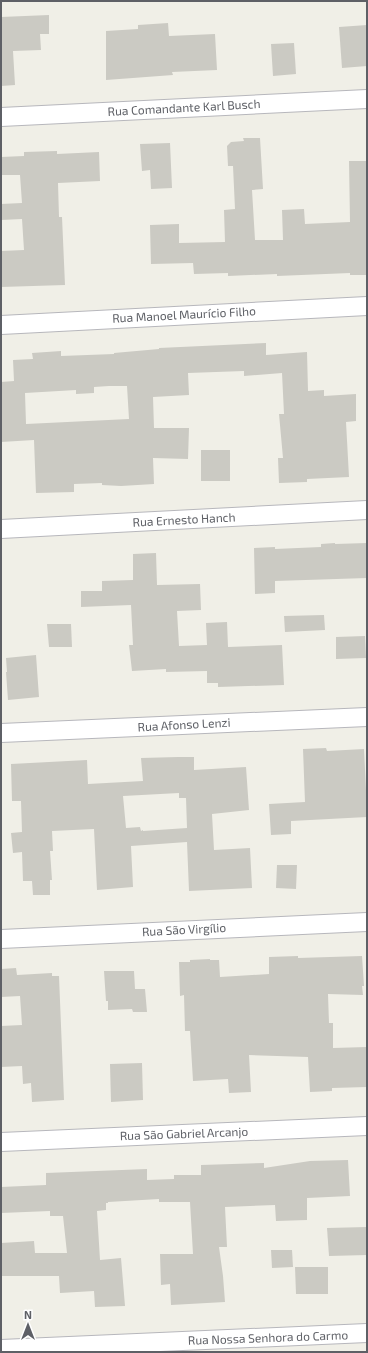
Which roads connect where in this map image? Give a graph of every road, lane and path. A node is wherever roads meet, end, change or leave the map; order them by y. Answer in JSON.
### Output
{"nodes":[{"id":1,"x":367,"y":99,"type":"edge"},
{"id":2,"x":1,"y":117,"type":"edge"},
{"id":3,"x":367,"y":306,"type":"edge"},
{"id":4,"x":1,"y":325,"type":"edge"},
{"id":5,"x":367,"y":510,"type":"edge"},
{"id":6,"x":1,"y":529,"type":"edge"},
{"id":7,"x":367,"y":717,"type":"edge"},
{"id":8,"x":1,"y":734,"type":"edge"},
{"id":9,"x":367,"y":922,"type":"edge"},
{"id":10,"x":1,"y":939,"type":"edge"},
{"id":11,"x":367,"y":1126,"type":"edge"},
{"id":12,"x":1,"y":1142,"type":"edge"},
{"id":13,"x":367,"y":1334,"type":"edge"},
{"id":14,"x":1,"y":1349,"type":"edge"}],
"edges":[{"from":1,"to":2,"type":"street","name":"Rua Comandante Karl Busch"},
{"from":3,"to":4,"type":"street","name":"Rua Manoel Maurício Filho"},
{"from":5,"to":6,"type":"street","name":"Rua Ernesto Hanch"},
{"from":7,"to":8,"type":"street","name":"Rua Afonso Lenzi"},
{"from":9,"to":10,"type":"street","name":"Rua São Virgílio"},
{"from":11,"to":12,"type":"street","name":"Rua São Gabriel Arcanjo"},
{"from":13,"to":14,"type":"street","name":"Rua Nossa Senhora do Carmo"}]}
